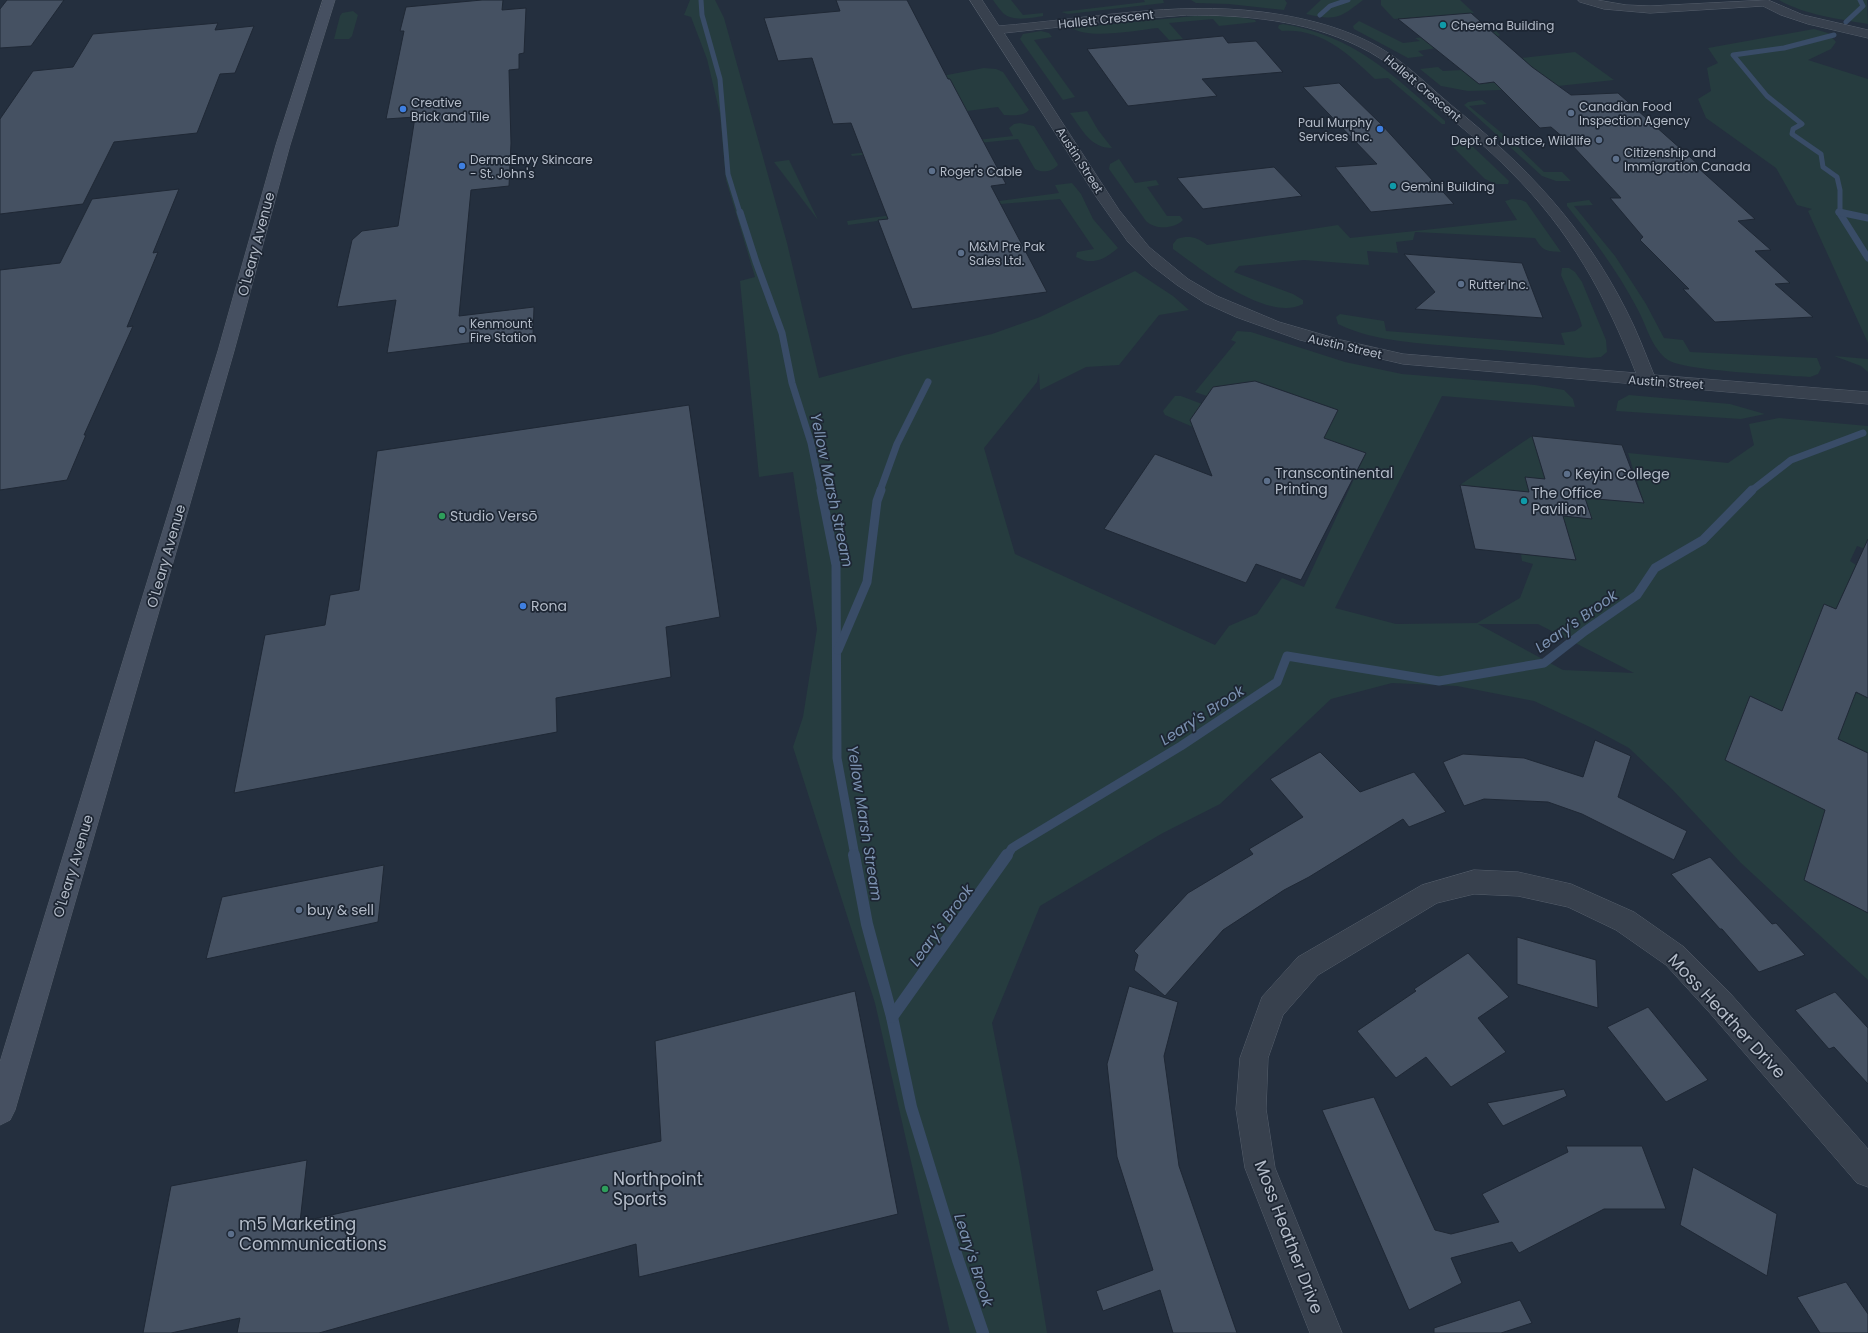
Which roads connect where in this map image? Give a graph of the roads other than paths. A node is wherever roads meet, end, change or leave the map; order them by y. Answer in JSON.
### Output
{"nodes":[{"id":1,"x":329,"y":0,"type":"edge"},
{"id":2,"x":976,"y":0,"type":"edge"},
{"id":3,"x":1584,"y":0,"type":"edge"},
{"id":4,"x":1762,"y":2,"type":"edge"},
{"id":5,"x":996,"y":30,"type":"junction"},
{"id":6,"x":1862,"y":33,"type":"edge"},
{"id":7,"x":1647,"y":380,"type":"junction"},
{"id":8,"x":1868,"y":398,"type":"edge"},
{"id":9,"x":0,"y":1110,"type":"edge"},
{"id":10,"x":1868,"y":1172,"type":"edge"},
{"id":11,"x":1326,"y":1333,"type":"edge"}],
"edges":[{"from":1,"to":9,"type":"street","name":"O'Leary Avenue"},
{"from":2,"to":5,"type":"street","name":"Austin Street"},
{"from":3,"to":4,"type":"street"},
{"from":4,"to":6,"type":"street"},
{"from":5,"to":7,"type":"street","name":"Austin Street"},
{"from":5,"to":7,"type":"street","name":"Hallett Crescent"},
{"from":7,"to":8,"type":"street","name":"Austin Street"},
{"from":10,"to":11,"type":"street","name":"Moss Heather Drive"}]}
